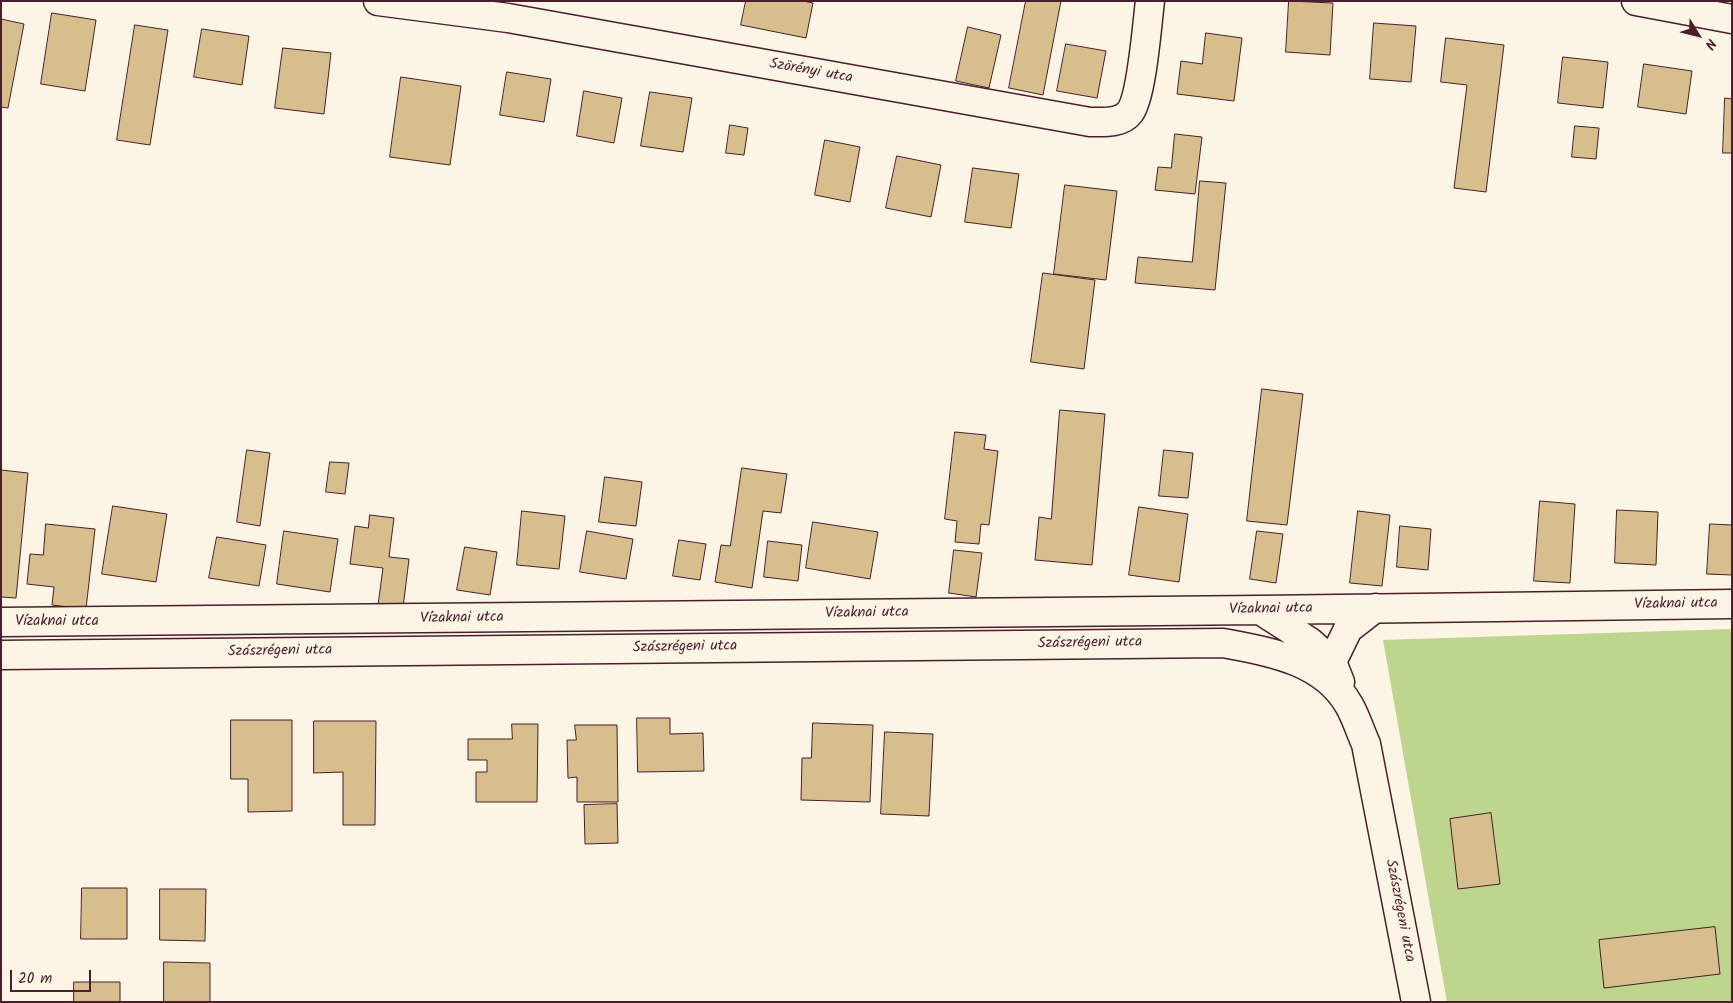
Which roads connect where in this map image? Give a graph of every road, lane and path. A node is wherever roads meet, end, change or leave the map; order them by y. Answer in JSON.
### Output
{"nodes":[{"id":1,"x":378,"y":1,"type":"edge"},
{"id":2,"x":1150,"y":1,"type":"edge"},
{"id":3,"x":1636,"y":1,"type":"edge"},
{"id":4,"x":1732,"y":19,"type":"edge"},
{"id":5,"x":1732,"y":604,"type":"edge"},
{"id":6,"x":1375,"y":608,"type":"junction"},
{"id":7,"x":1260,"y":610,"type":"junction"},
{"id":8,"x":1,"y":622,"type":"edge"},
{"id":9,"x":1,"y":654,"type":"edge"},
{"id":10,"x":1332,"y":662,"type":"junction"},
{"id":11,"x":1349,"y":704,"type":"junction"},
{"id":12,"x":1416,"y":1002,"type":"edge"}],
"edges":[{"from":1,"to":2,"type":"street","name":"Szörényi utca"},
{"from":3,"to":4,"type":"street"},
{"from":5,"to":6,"type":"street","name":"Vízaknai utca"},
{"from":6,"to":7,"type":"street","name":"Vízaknai utca"},
{"from":6,"to":10,"type":"street"},
{"from":7,"to":8,"type":"street","name":"Vízaknai utca"},
{"from":7,"to":10,"type":"street","name":"Szászrégeni utca"},
{"from":9,"to":11,"type":"street","name":"Szászrégeni utca"},
{"from":10,"to":11,"type":"street","name":"Szászrégeni utca"},
{"from":11,"to":12,"type":"street","name":"Szászrégeni utca"}]}
